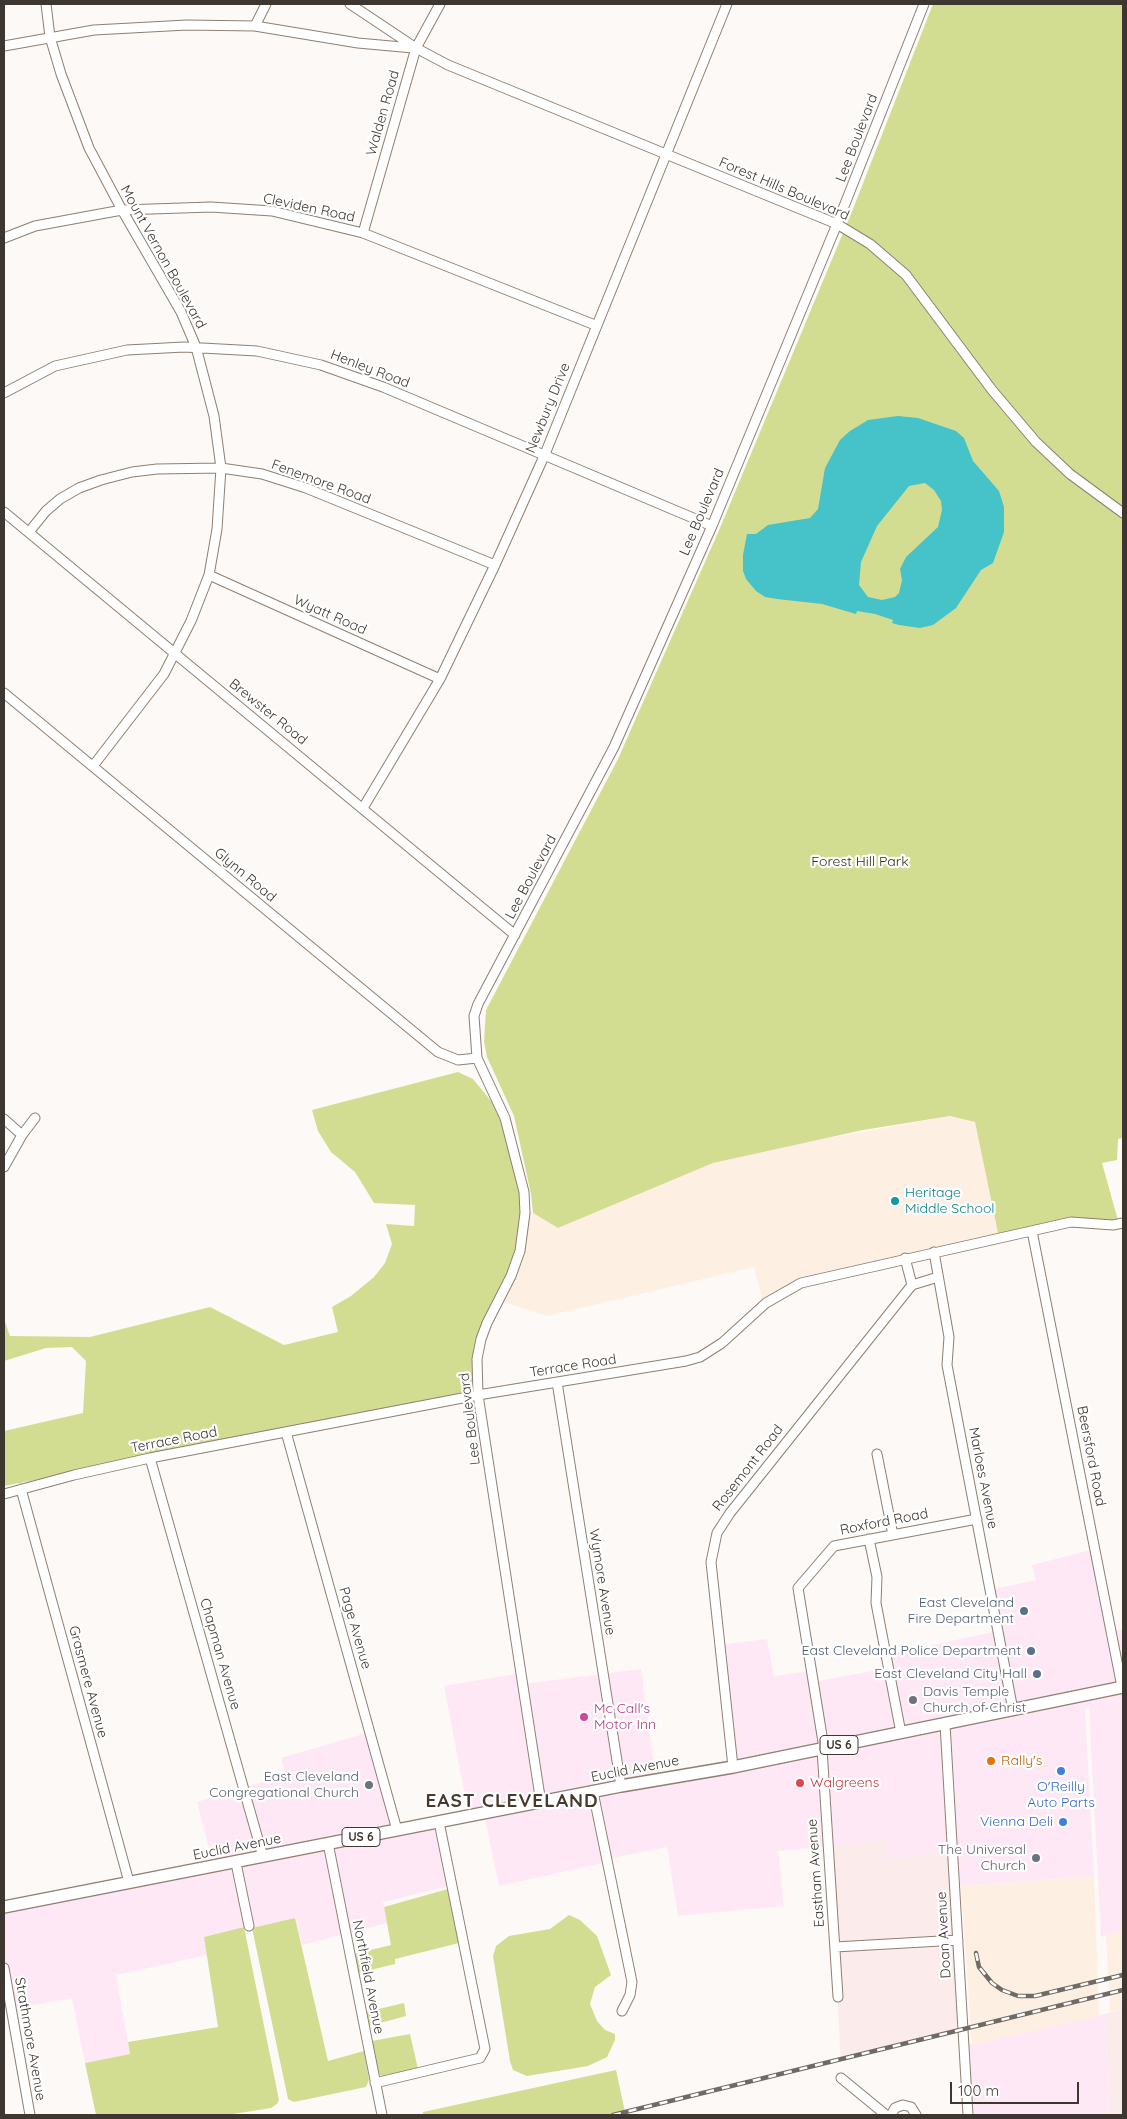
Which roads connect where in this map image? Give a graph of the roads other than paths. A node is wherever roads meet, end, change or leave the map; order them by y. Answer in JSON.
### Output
{"nodes":[{"id":1,"x":46,"y":4,"type":"edge"},
{"id":2,"x":266,"y":4,"type":"edge"},
{"id":3,"x":350,"y":4,"type":"edge"},
{"id":4,"x":440,"y":4,"type":"edge"},
{"id":5,"x":727,"y":4,"type":"edge"},
{"id":6,"x":924,"y":4,"type":"edge"},
{"id":7,"x":255,"y":26,"type":"junction"},
{"id":8,"x":50,"y":37,"type":"junction"},
{"id":9,"x":4,"y":46,"type":"edge"},
{"id":10,"x":416,"y":48,"type":"junction"},
{"id":11,"x":667,"y":155,"type":"junction"},
{"id":12,"x":122,"y":210,"type":"junction"},
{"id":13,"x":837,"y":224,"type":"junction"},
{"id":14,"x":363,"y":233,"type":"junction"},
{"id":15,"x":4,"y":238,"type":"edge"},
{"id":16,"x":595,"y":326,"type":"junction"},
{"id":17,"x":196,"y":347,"type":"junction"},
{"id":18,"x":4,"y":394,"type":"edge"},
{"id":19,"x":545,"y":454,"type":"junction"},
{"id":20,"x":221,"y":468,"type":"junction"},
{"id":21,"x":4,"y":512,"type":"edge"},
{"id":22,"x":1123,"y":513,"type":"edge"},
{"id":23,"x":712,"y":526,"type":"junction"},
{"id":24,"x":29,"y":532,"type":"junction"},
{"id":25,"x":495,"y":565,"type":"junction"},
{"id":26,"x":209,"y":575,"type":"junction"},
{"id":27,"x":175,"y":654,"type":"junction"},
{"id":28,"x":440,"y":679,"type":"junction"},
{"id":29,"x":4,"y":693,"type":"edge"},
{"id":30,"x":93,"y":766,"type":"junction"},
{"id":31,"x":363,"y":808,"type":"junction"},
{"id":32,"x":515,"y":935,"type":"junction"},
{"id":33,"x":477,"y":1058,"type":"junction"},
{"id":34,"x":35,"y":1118,"type":"dead end"},
{"id":35,"x":4,"y":1119,"type":"edge"},
{"id":36,"x":22,"y":1135,"type":"junction"},
{"id":37,"x":4,"y":1167,"type":"edge"},
{"id":38,"x":1123,"y":1223,"type":"edge"},
{"id":39,"x":1032,"y":1231,"type":"junction"},
{"id":40,"x":934,"y":1252,"type":"junction"},
{"id":41,"x":905,"y":1258,"type":"junction"},
{"id":42,"x":938,"y":1277,"type":"junction"},
{"id":43,"x":912,"y":1285,"type":"junction"},
{"id":44,"x":557,"y":1382,"type":"junction"},
{"id":45,"x":478,"y":1396,"type":"junction"},
{"id":46,"x":286,"y":1432,"type":"junction"},
{"id":47,"x":877,"y":1454,"type":"dead end"},
{"id":48,"x":150,"y":1458,"type":"junction"},
{"id":49,"x":21,"y":1489,"type":"junction"},
{"id":50,"x":4,"y":1494,"type":"edge"},
{"id":51,"x":977,"y":1519,"type":"junction"},
{"id":52,"x":893,"y":1535,"type":"junction"},
{"id":53,"x":869,"y":1539,"type":"junction"},
{"id":54,"x":1123,"y":1687,"type":"edge"},
{"id":55,"x":1013,"y":1710,"type":"junction"},
{"id":56,"x":945,"y":1724,"type":"junction"},
{"id":57,"x":901,"y":1733,"type":"junction"},
{"id":58,"x":823,"y":1748,"type":"junction"},
{"id":59,"x":733,"y":1767,"type":"junction"},
{"id":60,"x":621,"y":1786,"type":"junction"},
{"id":61,"x":593,"y":1792,"type":"junction"},
{"id":62,"x":541,"y":1803,"type":"junction"},
{"id":63,"x":439,"y":1822,"type":"junction"},
{"id":64,"x":397,"y":1830,"type":"junction"},
{"id":65,"x":328,"y":1843,"type":"junction"},
{"id":66,"x":263,"y":1857,"type":"junction"},
{"id":67,"x":236,"y":1863,"type":"junction"},
{"id":68,"x":129,"y":1882,"type":"junction"},
{"id":69,"x":4,"y":1907,"type":"edge"},
{"id":70,"x":249,"y":1926,"type":"dead end"},
{"id":71,"x":958,"y":1940,"type":"junction"},
{"id":72,"x":835,"y":1947,"type":"junction"},
{"id":73,"x":4,"y":1968,"type":"edge"},
{"id":74,"x":838,"y":1997,"type":"dead end"},
{"id":75,"x":622,"y":2011,"type":"dead end"},
{"id":76,"x":841,"y":2078,"type":"dead end"},
{"id":77,"x":375,"y":2083,"type":"junction"},
{"id":78,"x":30,"y":2115,"type":"edge"},
{"id":79,"x":382,"y":2115,"type":"edge"},
{"id":80,"x":886,"y":2115,"type":"edge"},
{"id":81,"x":890,"y":2115,"type":"edge"},
{"id":82,"x":916,"y":2115,"type":"edge"},
{"id":83,"x":968,"y":2115,"type":"edge"}],
"edges":[{"from":1,"to":8,"type":"street","name":"Mount Vernon Boulevard"},
{"from":2,"to":7,"type":"street"},
{"from":3,"to":10,"type":"street","name":"Forest Hills Boulevard"},
{"from":4,"to":10,"type":"street","name":"Walden Road"},
{"from":5,"to":11,"type":"street","name":"Newbury Drive"},
{"from":6,"to":13,"type":"street","name":"Lee Boulevard"},
{"from":7,"to":8,"type":"street"},
{"from":7,"to":10,"type":"street"},
{"from":8,"to":9,"type":"street"},
{"from":8,"to":12,"type":"street","name":"Mount Vernon Boulevard"},
{"from":10,"to":11,"type":"street","name":"Forest Hills Boulevard"},
{"from":10,"to":14,"type":"street","name":"Walden Road"},
{"from":11,"to":13,"type":"street","name":"Forest Hills Boulevard"},
{"from":11,"to":16,"type":"street","name":"Newbury Drive"},
{"from":12,"to":14,"type":"street","name":"Cleviden Road"},
{"from":12,"to":15,"type":"street","name":"Cleviden Road"},
{"from":12,"to":17,"type":"street","name":"Mount Vernon Boulevard"},
{"from":13,"to":22,"type":"street","name":"Forest Hills Boulevard"},
{"from":13,"to":23,"type":"street","name":"Lee Boulevard"},
{"from":14,"to":16,"type":"street","name":"Cleviden Road"},
{"from":16,"to":19,"type":"street","name":"Newbury Drive"},
{"from":17,"to":18,"type":"street","name":"Henley Road"},
{"from":17,"to":19,"type":"street","name":"Henley Road"},
{"from":17,"to":20,"type":"street","name":"Mount Vernon Boulevard"},
{"from":19,"to":23,"type":"street","name":"Henley Road"},
{"from":19,"to":25,"type":"street","name":"Newbury Drive"},
{"from":20,"to":24,"type":"street","name":"Fenemore Road"},
{"from":20,"to":25,"type":"street","name":"Fenemore Road"},
{"from":20,"to":26,"type":"street","name":"Mount Vernon Boulevard"},
{"from":21,"to":24,"type":"street","name":"Brewster Road"},
{"from":23,"to":32,"type":"street","name":"Lee Boulevard"},
{"from":24,"to":27,"type":"street","name":"Brewster Road"},
{"from":25,"to":28,"type":"street","name":"Newbury Drive"},
{"from":26,"to":27,"type":"street","name":"Mount Vernon Boulevard"},
{"from":26,"to":28,"type":"street","name":"Wyatt Road"},
{"from":27,"to":30,"type":"street","name":"Mount Vernon Boulevard"},
{"from":27,"to":31,"type":"street","name":"Brewster Road"},
{"from":28,"to":31,"type":"street","name":"Newbury Drive"},
{"from":29,"to":30,"type":"street","name":"Glynn Road"},
{"from":30,"to":33,"type":"street","name":"Glynn Road"},
{"from":31,"to":32,"type":"street","name":"Brewster Road"},
{"from":32,"to":33,"type":"street","name":"Lee Boulevard"},
{"from":33,"to":45,"type":"street","name":"Lee Boulevard"},
{"from":34,"to":36,"type":"street"},
{"from":35,"to":36,"type":"street"},
{"from":36,"to":37,"type":"street"},
{"from":38,"to":39,"type":"street","name":"Terrace Road"},
{"from":39,"to":40,"type":"street","name":"Terrace Road"},
{"from":39,"to":54,"type":"street","name":"Beersford Road"},
{"from":40,"to":41,"type":"street","name":"Terrace Road"},
{"from":40,"to":42,"type":"street","name":"Marloes Avenue"},
{"from":41,"to":43,"type":"street"},
{"from":41,"to":44,"type":"street","name":"Terrace Road"},
{"from":42,"to":43,"type":"street"},
{"from":42,"to":51,"type":"street","name":"Marloes Avenue"},
{"from":43,"to":59,"type":"street","name":"Rosemont Road"},
{"from":44,"to":45,"type":"street","name":"Terrace Road"},
{"from":44,"to":60,"type":"street","name":"Wymore Avenue"},
{"from":45,"to":46,"type":"street","name":"Terrace Road"},
{"from":45,"to":62,"type":"street","name":"Lee Boulevard"},
{"from":46,"to":48,"type":"street","name":"Terrace Road"},
{"from":46,"to":64,"type":"street","name":"Page Avenue"},
{"from":47,"to":52,"type":"street"},
{"from":48,"to":49,"type":"street","name":"Terrace Road"},
{"from":48,"to":66,"type":"street","name":"Chapman Avenue"},
{"from":49,"to":50,"type":"street","name":"Terrace Road"},
{"from":49,"to":68,"type":"street","name":"Grasmere Avenue"},
{"from":51,"to":52,"type":"street","name":"Roxford Road"},
{"from":51,"to":55,"type":"street","name":"Marloes Avenue"},
{"from":52,"to":53,"type":"street","name":"Roxford Road"},
{"from":53,"to":57,"type":"street"},
{"from":53,"to":58,"type":"street","name":"Roxford Road"},
{"from":54,"to":55,"type":"main road","name":"Euclid Avenue","number":"US 6"},
{"from":55,"to":56,"type":"main road","name":"Euclid Avenue","number":"US 6"},
{"from":56,"to":57,"type":"main road","name":"Euclid Avenue","number":"US 6"},
{"from":56,"to":71,"type":"street","name":"Doan Avenue"},
{"from":57,"to":58,"type":"main road","name":"Euclid Avenue","number":"US 6"},
{"from":58,"to":59,"type":"main road","name":"Euclid Avenue","number":"US 6"},
{"from":58,"to":72,"type":"street","name":"Eastham Avenue"},
{"from":59,"to":60,"type":"main road","name":"Euclid Avenue","number":"US 6"},
{"from":60,"to":61,"type":"main road","name":"Euclid Avenue","number":"US 6"},
{"from":61,"to":62,"type":"main road","name":"Euclid Avenue","number":"US 6"},
{"from":61,"to":75,"type":"street"},
{"from":62,"to":63,"type":"main road","name":"Euclid Avenue","number":"US 6"},
{"from":63,"to":64,"type":"main road","name":"Euclid Avenue","number":"US 6"},
{"from":63,"to":77,"type":"street"},
{"from":64,"to":65,"type":"main road","name":"Euclid Avenue","number":"US 6"},
{"from":65,"to":66,"type":"main road","name":"Euclid Avenue","number":"US 6"},
{"from":65,"to":77,"type":"street","name":"Northfield Avenue"},
{"from":66,"to":67,"type":"main road","name":"Euclid Avenue","number":"US 6"},
{"from":67,"to":68,"type":"main road","name":"Euclid Avenue","number":"US 6"},
{"from":67,"to":70,"type":"street"},
{"from":68,"to":69,"type":"main road","name":"Euclid Avenue","number":"US 6"},
{"from":71,"to":72,"type":"street"},
{"from":71,"to":83,"type":"street","name":"Doan Avenue"},
{"from":72,"to":74,"type":"street","name":"Eastham Avenue"},
{"from":73,"to":78,"type":"street","name":"Strathmore Avenue"},
{"from":76,"to":80,"type":"street"},
{"from":77,"to":79,"type":"street","name":"Northfield Avenue"},
{"from":81,"to":82,"type":"street"}]}
